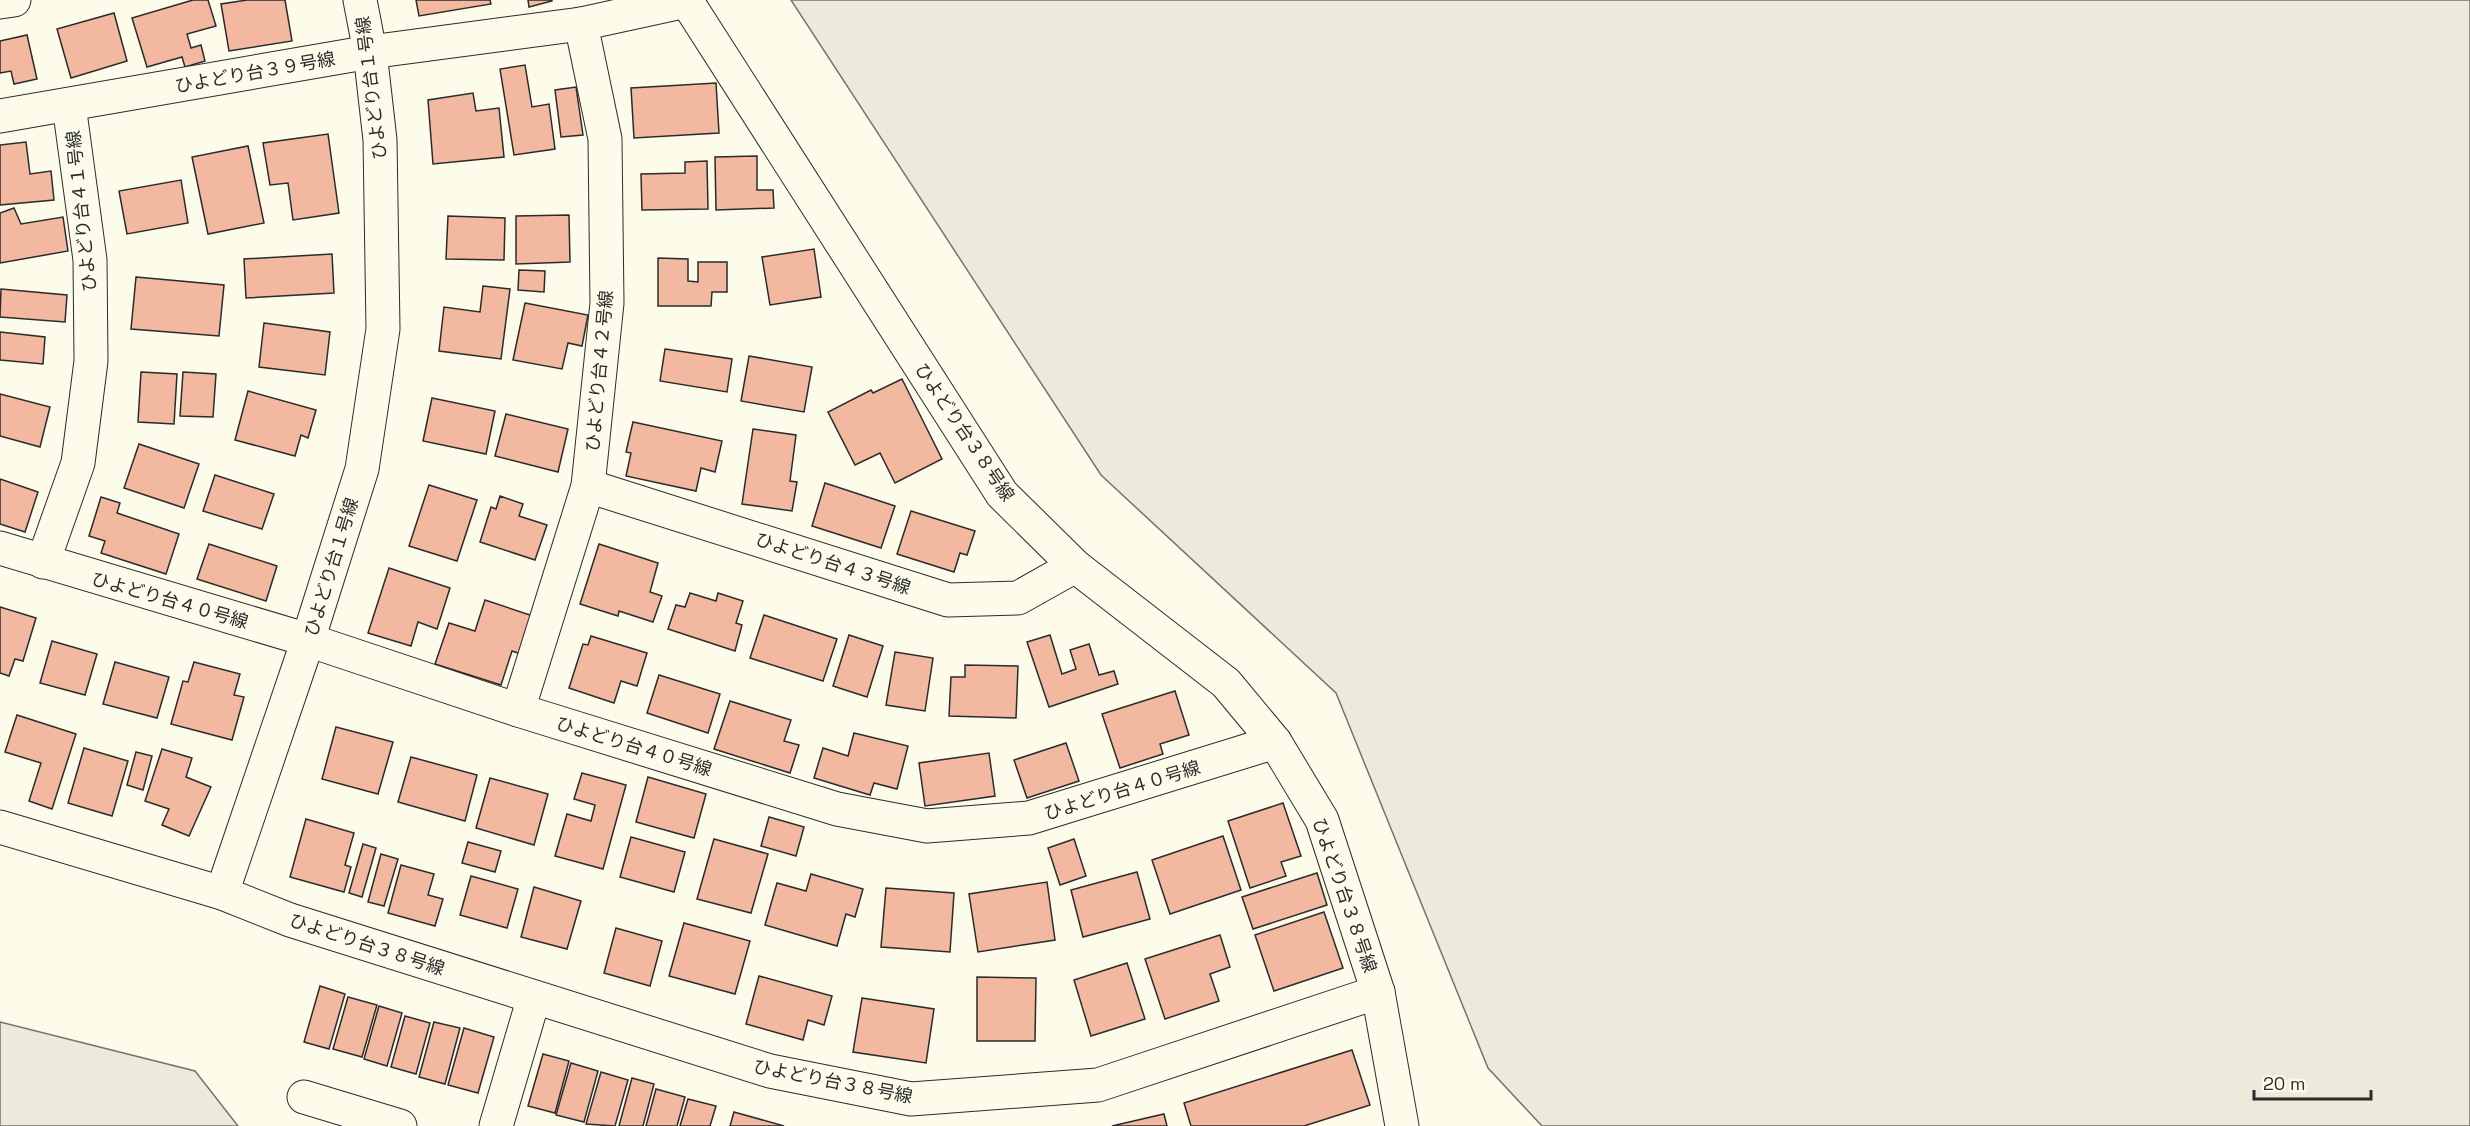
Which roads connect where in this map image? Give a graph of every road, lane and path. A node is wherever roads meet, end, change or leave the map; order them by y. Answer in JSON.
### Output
{"nodes":[{"id":1,"x":14,"y":0,"type":"edge"},
{"id":2,"x":360,"y":0,"type":"edge"},
{"id":3,"x":687,"y":1,"type":"edge"},
{"id":4,"x":0,"y":2,"type":"edge"},
{"id":5,"x":581,"y":24,"type":"junction"},
{"id":6,"x":370,"y":52,"type":"junction"},
{"id":7,"x":69,"y":105,"type":"junction"},
{"id":8,"x":0,"y":116,"type":"edge"},
{"id":9,"x":588,"y":486,"type":"junction"},
{"id":10,"x":0,"y":548,"type":"edge"},
{"id":11,"x":43,"y":562,"type":"junction"},
{"id":12,"x":1075,"y":566,"type":"junction"},
{"id":13,"x":308,"y":640,"type":"junction"},
{"id":14,"x":518,"y":710,"type":"junction"},
{"id":15,"x":1275,"y":742,"type":"junction"},
{"id":16,"x":0,"y":827,"type":"edge"},
{"id":17,"x":222,"y":893,"type":"junction"},
{"id":18,"x":1378,"y":992,"type":"junction"},
{"id":19,"x":534,"y":997,"type":"junction"},
{"id":20,"x":304,"y":1097,"type":"dead end"},
{"id":21,"x":400,"y":1126,"type":"edge"},
{"id":22,"x":496,"y":1126,"type":"edge"},
{"id":23,"x":1402,"y":1126,"type":"edge"}],
"edges":[{"from":1,"to":4,"type":"street"},
{"from":2,"to":6,"type":"street","name":"ひよどり台１号線"},
{"from":3,"to":5,"type":"street","name":"ひよどり台３９号線"},
{"from":3,"to":12,"type":"street","name":"ひよどり台３８号線"},
{"from":5,"to":6,"type":"street","name":"ひよどり台３９号線"},
{"from":5,"to":9,"type":"street","name":"ひよどり台４２号線"},
{"from":6,"to":7,"type":"street","name":"ひよどり台３９号線"},
{"from":6,"to":13,"type":"street","name":"ひよどり台１号線"},
{"from":7,"to":8,"type":"street","name":"ひよどり台３９号線"},
{"from":7,"to":11,"type":"street","name":"ひよどり台４１号線"},
{"from":9,"to":12,"type":"street","name":"ひよどり台４３号線"},
{"from":9,"to":14,"type":"street","name":"ひよどり台４２号線"},
{"from":10,"to":11,"type":"street","name":"ひよどり台４０号線"},
{"from":11,"to":13,"type":"street","name":"ひよどり台４０号線"},
{"from":12,"to":15,"type":"street","name":"ひよどり台３８号線"},
{"from":13,"to":14,"type":"street","name":"ひよどり台４０号線"},
{"from":13,"to":17,"type":"street","name":"ひよどり台１号線"},
{"from":14,"to":15,"type":"street","name":"ひよどり台４０号線"},
{"from":15,"to":18,"type":"street","name":"ひよどり台３８号線"},
{"from":16,"to":17,"type":"street"},
{"from":17,"to":19,"type":"street","name":"ひよどり台３８号線"},
{"from":18,"to":19,"type":"street","name":"ひよどり台３８号線"},
{"from":18,"to":23,"type":"street"},
{"from":19,"to":22,"type":"street"},
{"from":20,"to":21,"type":"street"}]}
